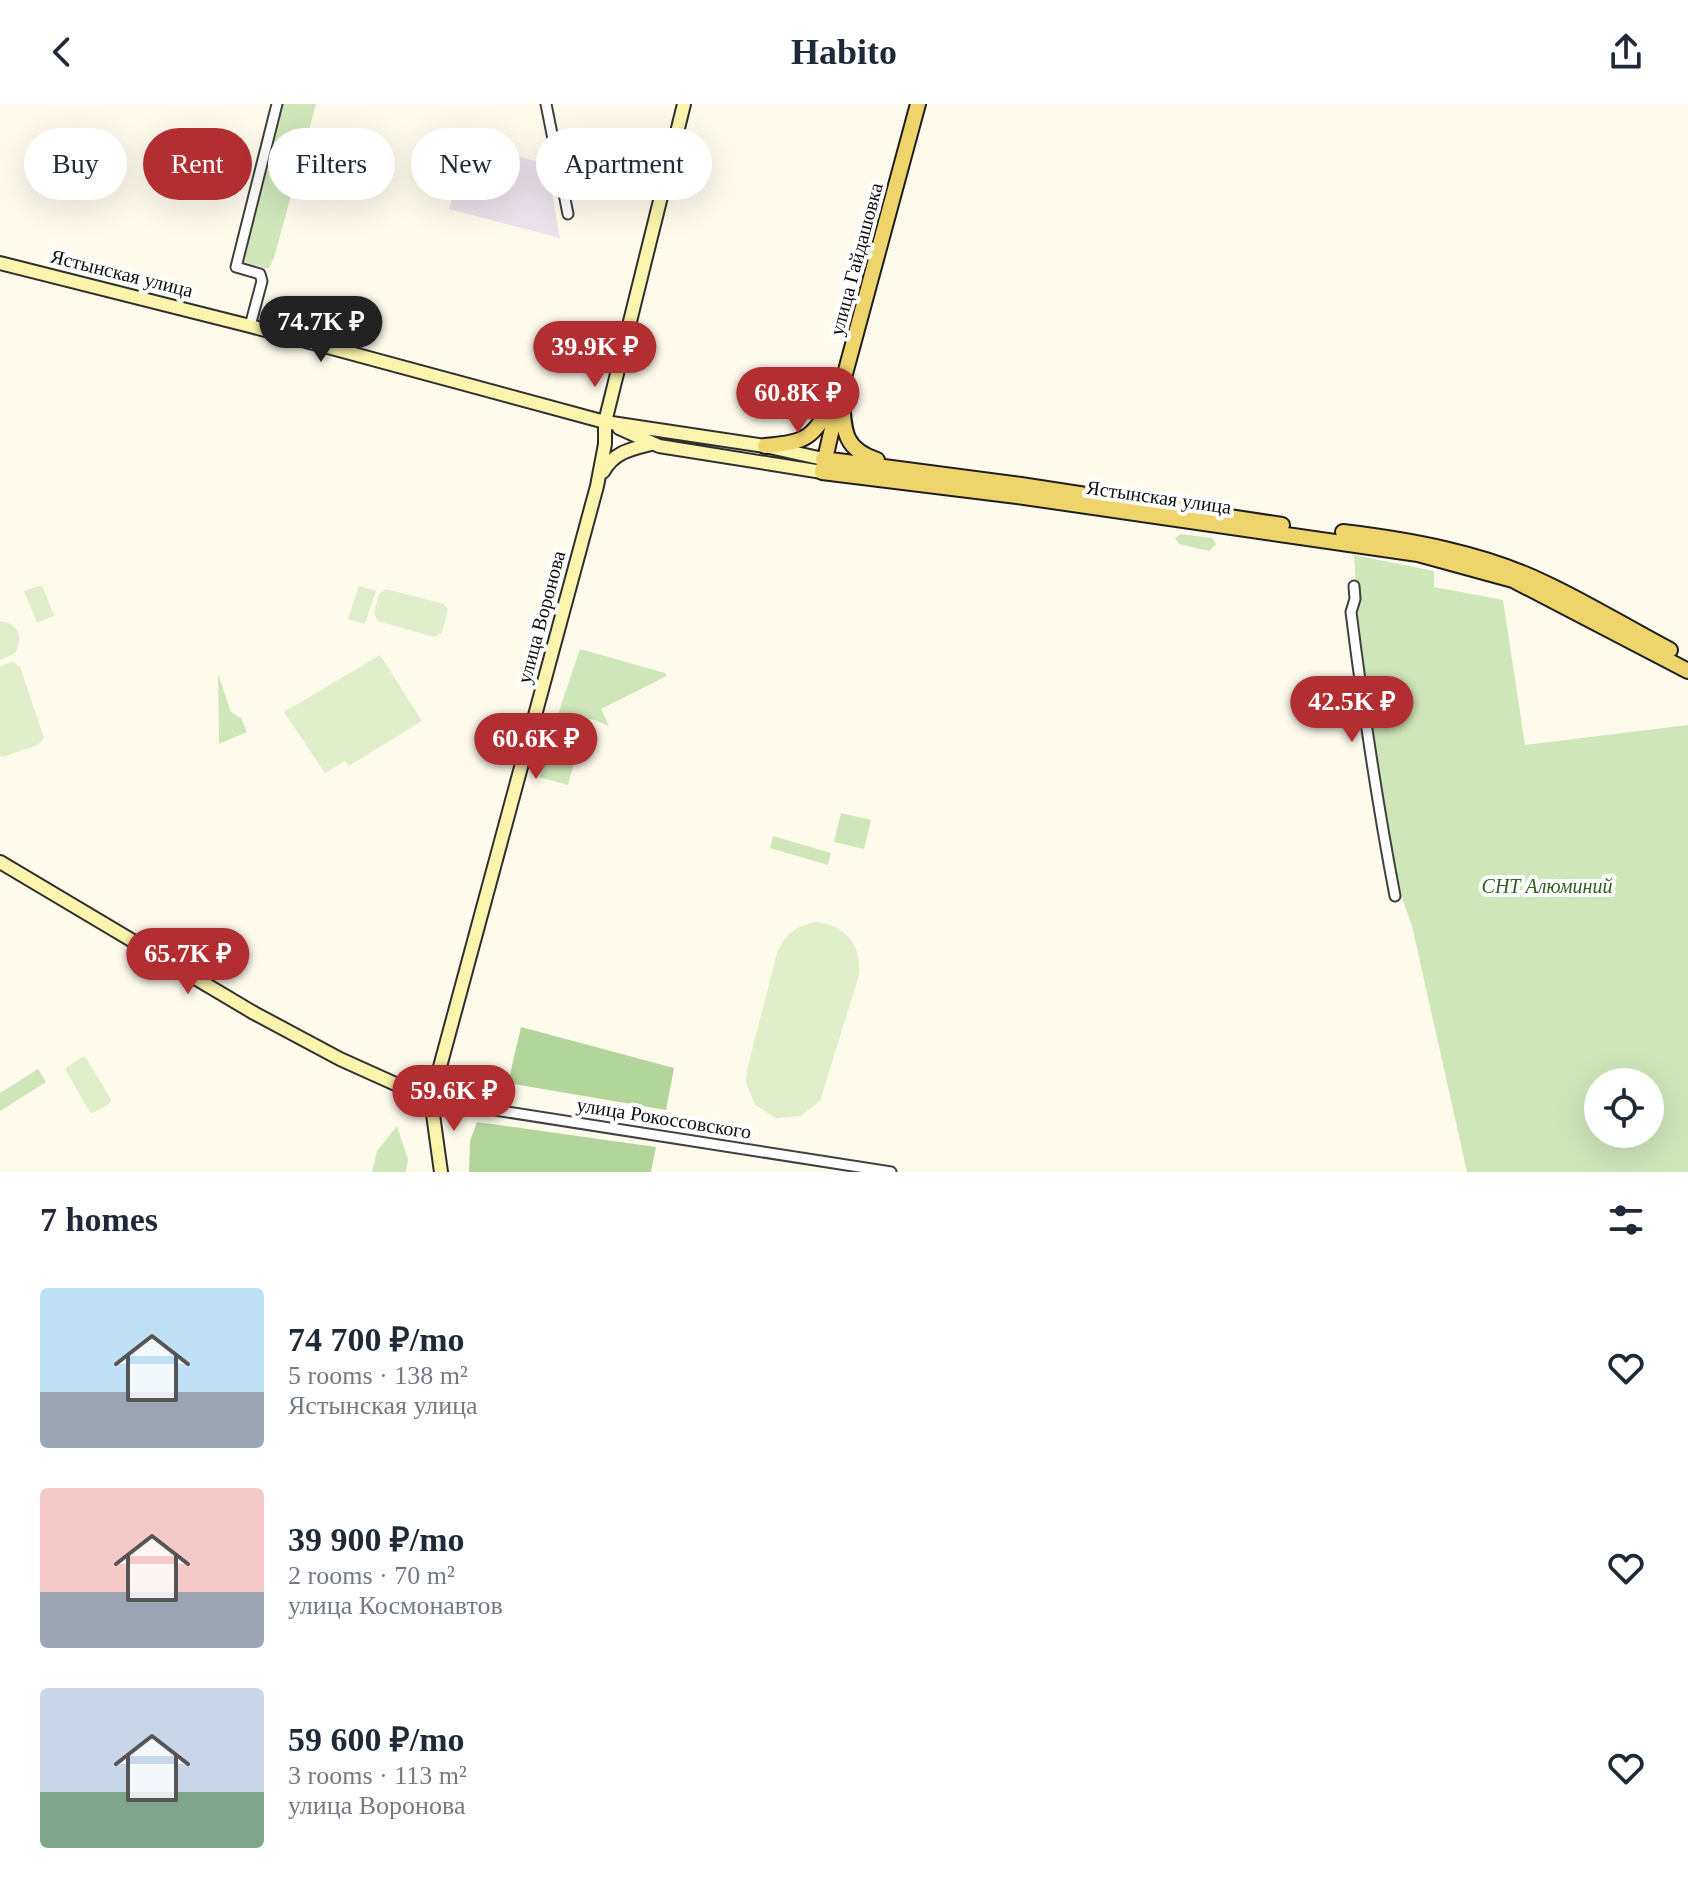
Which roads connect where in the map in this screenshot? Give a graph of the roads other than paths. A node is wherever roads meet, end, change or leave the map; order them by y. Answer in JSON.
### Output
{"nodes":[{"id":1,"x":277,"y":104,"type":"edge"},
{"id":2,"x":546,"y":104,"type":"edge"},
{"id":3,"x":684,"y":104,"type":"edge"},
{"id":4,"x":918,"y":104,"type":"edge"},
{"id":5,"x":568,"y":214,"type":"dead end"},
{"id":6,"x":0,"y":263,"type":"edge"},
{"id":7,"x":250,"y":326,"type":"junction"},
{"id":8,"x":842,"y":385,"type":"junction"},
{"id":9,"x":605,"y":422,"type":"junction"},
{"id":10,"x":651,"y":444,"type":"junction"},
{"id":11,"x":765,"y":446,"type":"junction"},
{"id":12,"x":823,"y":466,"type":"junction"},
{"id":13,"x":912,"y":470,"type":"junction"},
{"id":14,"x":597,"y":486,"type":"junction"},
{"id":15,"x":1354,"y":586,"type":"dead end"},
{"id":16,"x":1688,"y":660,"type":"edge"},
{"id":17,"x":1688,"y":671,"type":"edge"},
{"id":18,"x":0,"y":862,"type":"edge"},
{"id":19,"x":1395,"y":896,"type":"dead end"},
{"id":20,"x":431,"y":1100,"type":"junction"},
{"id":21,"x":441,"y":1172,"type":"edge"},
{"id":22,"x":891,"y":1172,"type":"edge"}],
"edges":[{"from":1,"to":7,"type":"street"},
{"from":2,"to":5,"type":"street"},
{"from":3,"to":9,"type":"main road","name":"улица Воронова"},
{"from":4,"to":8,"type":"main road","name":"улица Гайдашовка"},
{"from":6,"to":7,"type":"main road","name":"Ястынская улица"},
{"from":7,"to":9,"type":"main road","name":"Ястынская улица"},
{"from":8,"to":11,"type":"main road"},
{"from":8,"to":12,"type":"main road","name":"улица Гайдашовка"},
{"from":8,"to":13,"type":"main road"},
{"from":9,"to":10,"type":"main road","name":"Ястынская улица"},
{"from":9,"to":11,"type":"main road","name":"Ястынская улица"},
{"from":9,"to":14,"type":"main road","name":"улица Воронова"},
{"from":10,"to":12,"type":"main road","name":"Ястынская улица"},
{"from":10,"to":14,"type":"main road"},
{"from":11,"to":12,"type":"main road","name":"Ястынская улица"},
{"from":12,"to":13,"type":"main road","name":"Ястынская улица"},
{"from":12,"to":17,"type":"main road","name":"Ястынская улица"},
{"from":13,"to":16,"type":"main road","name":"Ястынская улица"},
{"from":14,"to":20,"type":"main road","name":"улица Воронова"},
{"from":15,"to":19,"type":"street"},
{"from":18,"to":20,"type":"main road"},
{"from":20,"to":21,"type":"main road","name":"улица Воронова"},
{"from":20,"to":22,"type":"street","name":"улица Рокоссовского"}]}
